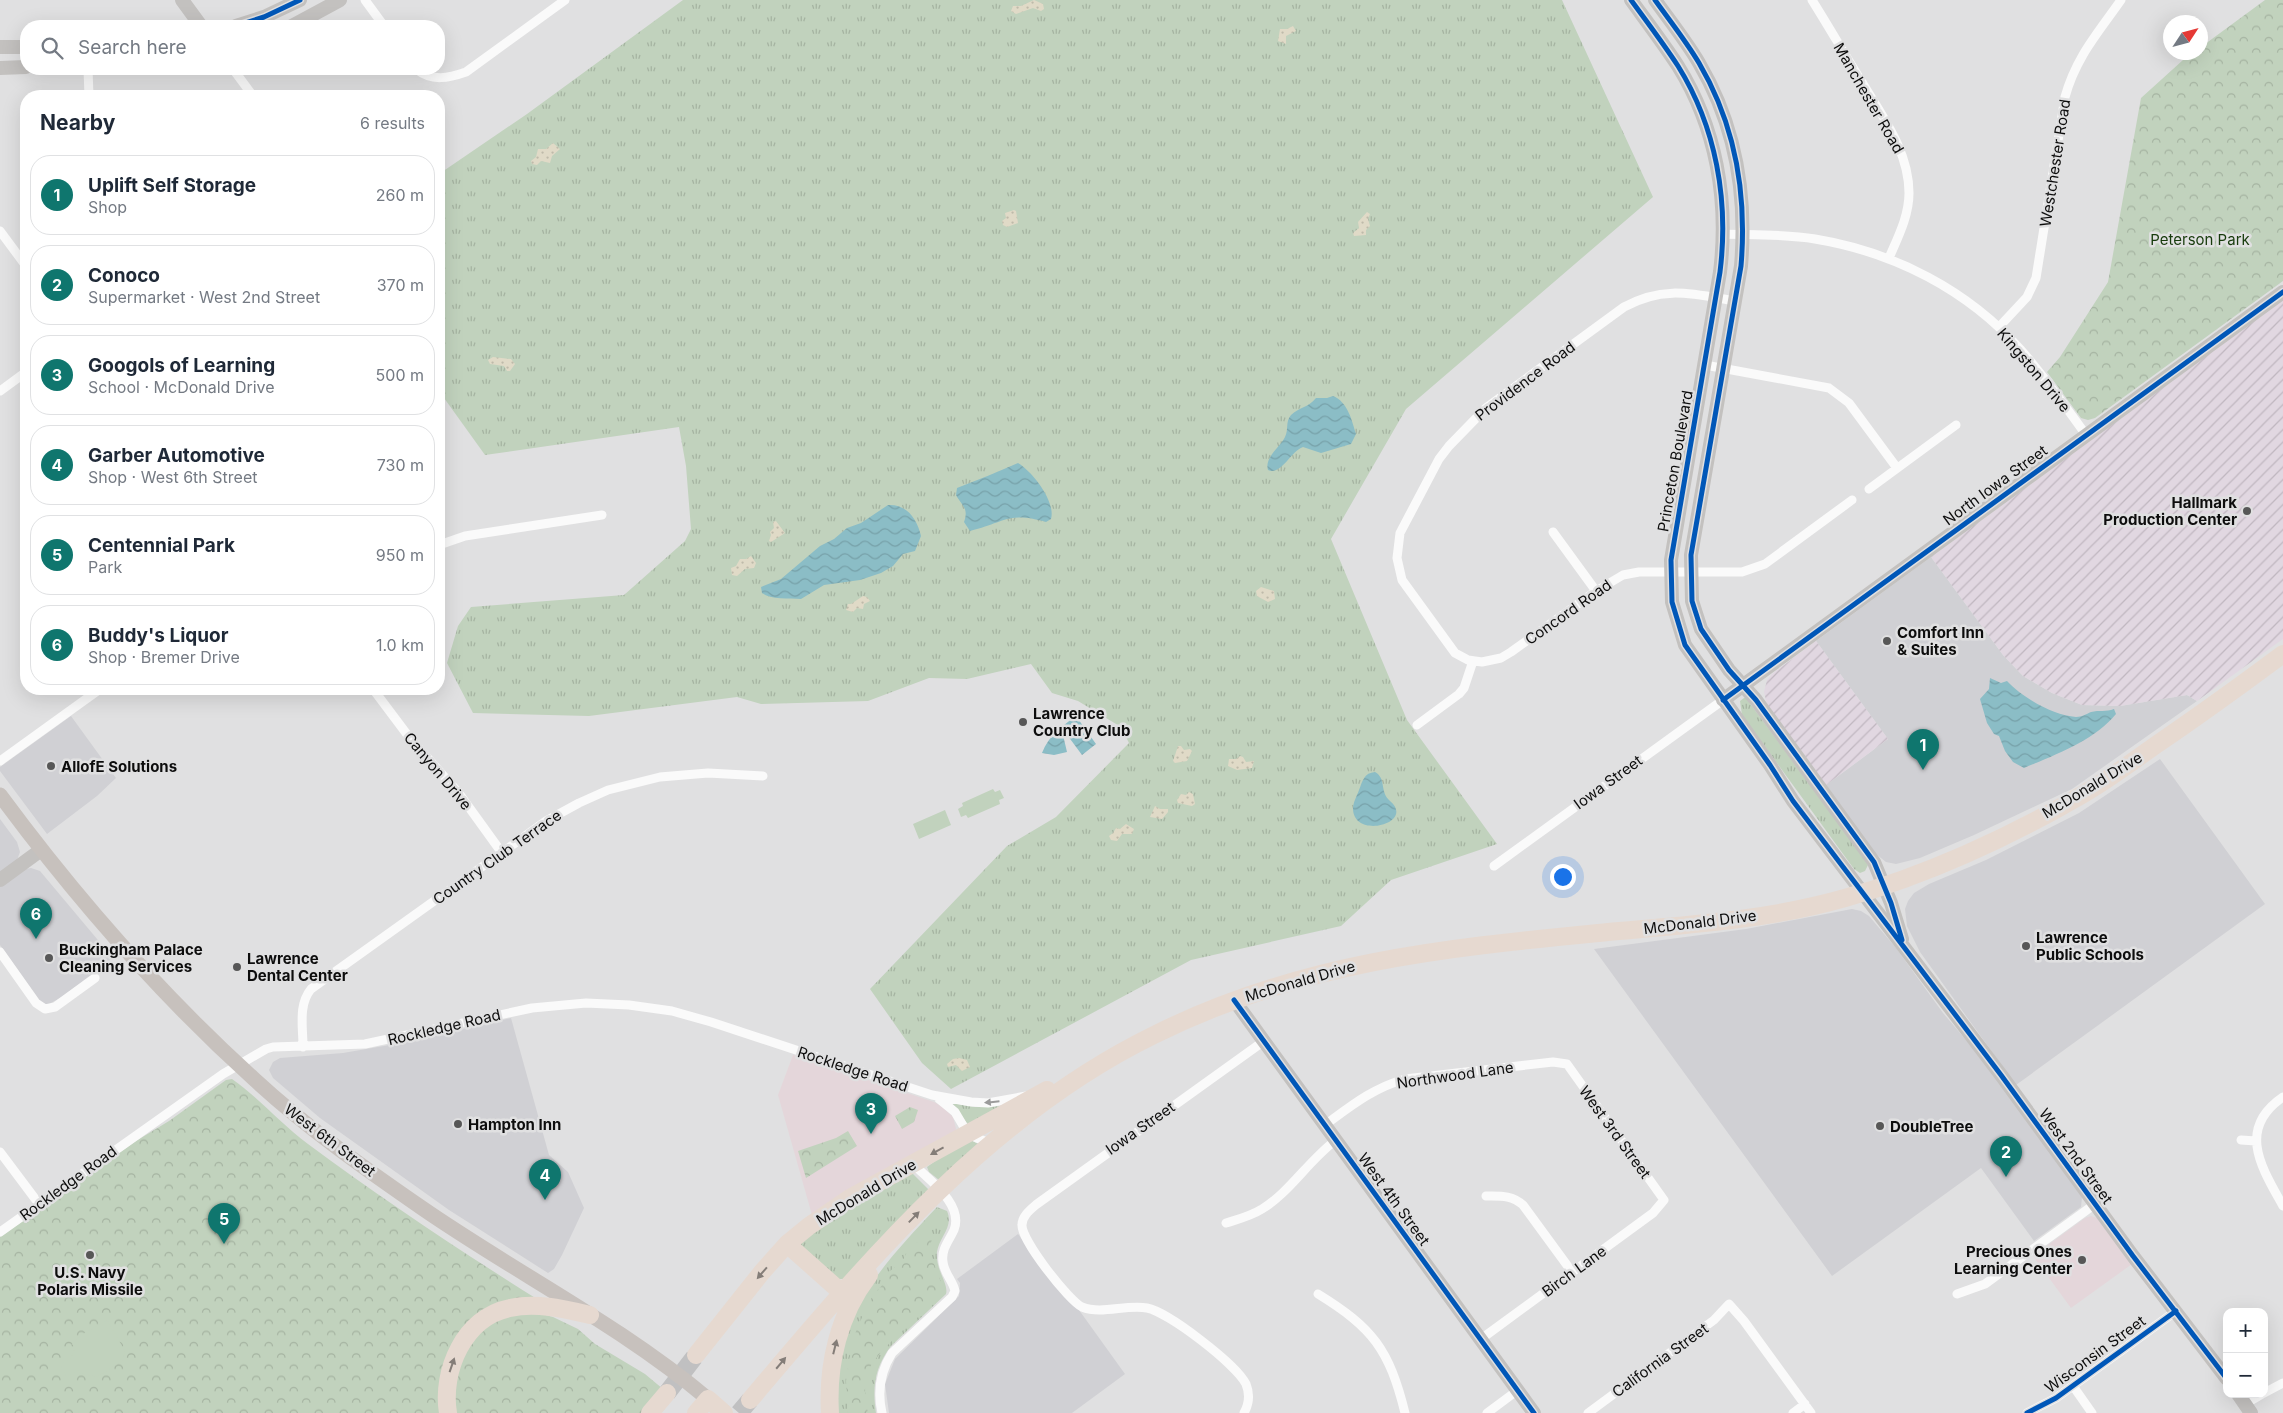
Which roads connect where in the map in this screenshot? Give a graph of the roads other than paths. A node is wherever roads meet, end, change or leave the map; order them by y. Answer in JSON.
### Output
{"nodes":[{"id":1,"x":182,"y":0,"type":"edge"},
{"id":2,"x":300,"y":0,"type":"edge"},
{"id":3,"x":340,"y":0,"type":"edge"},
{"id":4,"x":365,"y":0,"type":"edge"},
{"id":5,"x":565,"y":0,"type":"edge"},
{"id":6,"x":1631,"y":0,"type":"edge"},
{"id":7,"x":1655,"y":0,"type":"edge"},
{"id":8,"x":1812,"y":0,"type":"edge"},
{"id":9,"x":2121,"y":0,"type":"edge"},
{"id":10,"x":197,"y":20,"type":"edge"},
{"id":11,"x":253,"y":20,"type":"edge"},
{"id":12,"x":303,"y":20,"type":"edge"},
{"id":13,"x":380,"y":20,"type":"edge"},
{"id":14,"x":0,"y":47,"type":"edge"},
{"id":15,"x":20,"y":47,"type":"edge"},
{"id":16,"x":20,"y":67,"type":"edge"},
{"id":17,"x":0,"y":68,"type":"edge"},
{"id":18,"x":88,"y":75,"type":"edge"},
{"id":19,"x":237,"y":75,"type":"edge"},
{"id":20,"x":428,"y":75,"type":"edge"},
{"id":21,"x":89,"y":90,"type":"edge"},
{"id":22,"x":249,"y":90,"type":"edge"},
{"id":23,"x":0,"y":231,"type":"edge"},
{"id":24,"x":1724,"y":234,"type":"junction"},
{"id":25,"x":1744,"y":234,"type":"junction"},
{"id":26,"x":20,"y":258,"type":"edge"},
{"id":27,"x":1889,"y":258,"type":"junction"},
{"id":28,"x":2283,"y":292,"type":"edge"},
{"id":29,"x":1716,"y":298,"type":"junction"},
{"id":30,"x":1735,"y":301,"type":"junction"},
{"id":31,"x":1999,"y":327,"type":"junction"},
{"id":32,"x":1705,"y":365,"type":"junction"},
{"id":33,"x":1725,"y":368,"type":"junction"},
{"id":34,"x":20,"y":376,"type":"edge"},
{"id":35,"x":0,"y":390,"type":"edge"},
{"id":36,"x":1956,"y":425,"type":"dead end"},
{"id":37,"x":2086,"y":435,"type":"junction"},
{"id":38,"x":1897,"y":468,"type":"junction"},
{"id":39,"x":1869,"y":489,"type":"dead end"},
{"id":40,"x":1852,"y":500,"type":"dead end"},
{"id":41,"x":602,"y":515,"type":"dead end"},
{"id":42,"x":1553,"y":532,"type":"dead end"},
{"id":43,"x":445,"y":543,"type":"edge"},
{"id":44,"x":1671,"y":572,"type":"junction"},
{"id":45,"x":1690,"y":572,"type":"junction"},
{"id":46,"x":1596,"y":591,"type":"junction"},
{"id":47,"x":2283,"y":654,"type":"edge"},
{"id":48,"x":1473,"y":661,"type":"junction"},
{"id":49,"x":1743,"y":685,"type":"junction"},
{"id":50,"x":92,"y":695,"type":"edge"},
{"id":51,"x":378,"y":695,"type":"edge"},
{"id":52,"x":1723,"y":700,"type":"junction"},
{"id":53,"x":1417,"y":725,"type":"dead end"},
{"id":54,"x":0,"y":761,"type":"edge"},
{"id":55,"x":764,"y":776,"type":"dead end"},
{"id":56,"x":0,"y":795,"type":"edge"},
{"id":57,"x":41,"y":850,"type":"junction"},
{"id":58,"x":502,"y":853,"type":"junction"},
{"id":59,"x":1494,"y":866,"type":"dead end"},
{"id":60,"x":0,"y":880,"type":"edge"},
{"id":61,"x":1884,"y":885,"type":"junction"},
{"id":62,"x":1861,"y":893,"type":"junction"},
{"id":63,"x":1905,"y":947,"type":"junction"},
{"id":64,"x":0,"y":952,"type":"edge"},
{"id":65,"x":95,"y":978,"type":"dead end"},
{"id":66,"x":1234,"y":1000,"type":"junction"},
{"id":67,"x":1264,"y":1040,"type":"junction"},
{"id":68,"x":303,"y":1047,"type":"junction"},
{"id":69,"x":1567,"y":1064,"type":"joint"},
{"id":70,"x":238,"y":1065,"type":"junction"},
{"id":71,"x":1075,"y":1078,"type":"junction"},
{"id":72,"x":1040,"y":1093,"type":"junction"},
{"id":73,"x":932,"y":1095,"type":"junction"},
{"id":74,"x":2279,"y":1100,"type":"edge"},
{"id":75,"x":1325,"y":1125,"type":"junction"},
{"id":76,"x":968,"y":1134,"type":"junction"},
{"id":77,"x":1336,"y":1140,"type":"junction"},
{"id":78,"x":2241,"y":1140,"type":"dead end"},
{"id":79,"x":2256,"y":1141,"type":"junction"},
{"id":80,"x":991,"y":1144,"type":"junction"},
{"id":81,"x":0,"y":1152,"type":"edge"},
{"id":82,"x":913,"y":1164,"type":"junction"},
{"id":83,"x":939,"y":1191,"type":"junction"},
{"id":84,"x":1486,"y":1196,"type":"dead end"},
{"id":85,"x":1664,"y":1200,"type":"joint"},
{"id":86,"x":39,"y":1204,"type":"junction"},
{"id":87,"x":2095,"y":1204,"type":"junction"},
{"id":88,"x":2283,"y":1206,"type":"edge"},
{"id":89,"x":1226,"y":1223,"type":"dead end"},
{"id":90,"x":0,"y":1232,"type":"edge"},
{"id":91,"x":893,"y":1239,"type":"junction"},
{"id":92,"x":787,"y":1244,"type":"junction"},
{"id":93,"x":1572,"y":1272,"type":"junction"},
{"id":94,"x":841,"y":1292,"type":"junction"},
{"id":95,"x":1318,"y":1294,"type":"dead end"},
{"id":96,"x":1957,"y":1294,"type":"dead end"},
{"id":97,"x":2176,"y":1311,"type":"junction"},
{"id":98,"x":590,"y":1315,"type":"junction"},
{"id":99,"x":1481,"y":1339,"type":"junction"},
{"id":100,"x":696,"y":1355,"type":"tunnel mouth"},
{"id":101,"x":2223,"y":1374,"type":"edge"},
{"id":102,"x":2283,"y":1383,"type":"edge"},
{"id":103,"x":2073,"y":1386,"type":"junction"},
{"id":104,"x":1518,"y":1390,"type":"junction"},
{"id":105,"x":2268,"y":1391,"type":"edge"},
{"id":106,"x":667,"y":1393,"type":"tunnel mouth"},
{"id":107,"x":708,"y":1399,"type":"junction"},
{"id":108,"x":750,"y":1400,"type":"tunnel mouth"},
{"id":109,"x":1805,"y":1404,"type":"junction"},
{"id":110,"x":448,"y":1413,"type":"edge"},
{"id":111,"x":650,"y":1413,"type":"edge"},
{"id":112,"x":696,"y":1413,"type":"edge"},
{"id":113,"x":724,"y":1413,"type":"edge"},
{"id":114,"x":830,"y":1413,"type":"edge"},
{"id":115,"x":882,"y":1413,"type":"edge"},
{"id":116,"x":1244,"y":1413,"type":"edge"},
{"id":117,"x":1405,"y":1413,"type":"edge"},
{"id":118,"x":1487,"y":1413,"type":"edge"},
{"id":119,"x":1534,"y":1413,"type":"edge"},
{"id":120,"x":1588,"y":1413,"type":"edge"},
{"id":121,"x":1793,"y":1413,"type":"edge"},
{"id":122,"x":1811,"y":1413,"type":"edge"},
{"id":123,"x":2028,"y":1413,"type":"edge"},
{"id":124,"x":2092,"y":1413,"type":"edge"}],
"edges":[{"from":1,"to":10,"type":"street"},
{"from":2,"to":11,"type":"street"},
{"from":3,"to":12,"type":"street"},
{"from":4,"to":13,"type":"street"},
{"from":5,"to":20,"type":"street"},
{"from":6,"to":24,"type":"street","name":"Princeton Boulevard"},
{"from":7,"to":25,"type":"street"},
{"from":8,"to":27,"type":"street","name":"Manchester Road"},
{"from":9,"to":31,"type":"street","name":"Westchester Road"},
{"from":14,"to":15,"type":"street"},
{"from":16,"to":17,"type":"street"},
{"from":18,"to":21,"type":"street"},
{"from":19,"to":22,"type":"street"},
{"from":23,"to":26,"type":"street"},
{"from":24,"to":25,"type":"street","name":"Kingston Drive"},
{"from":24,"to":29,"type":"street","name":"Princeton Boulevard"},
{"from":25,"to":27,"type":"street","name":"Kingston Drive"},
{"from":25,"to":30,"type":"street"},
{"from":27,"to":31,"type":"street","name":"Kingston Drive"},
{"from":28,"to":37,"type":"street","name":"North Iowa Street"},
{"from":29,"to":30,"type":"street","name":"Providence Road"},
{"from":29,"to":32,"type":"street","name":"Princeton Boulevard"},
{"from":29,"to":48,"type":"street","name":"Providence Road"},
{"from":30,"to":33,"type":"street"},
{"from":31,"to":37,"type":"street","name":"Kingston Drive"},
{"from":32,"to":33,"type":"street"},
{"from":32,"to":44,"type":"street","name":"Princeton Boulevard"},
{"from":33,"to":38,"type":"street"},
{"from":33,"to":45,"type":"street"},
{"from":34,"to":35,"type":"street"},
{"from":36,"to":38,"type":"street"},
{"from":37,"to":49,"type":"street","name":"North Iowa Street"},
{"from":38,"to":39,"type":"street"},
{"from":40,"to":45,"type":"street","name":"Concord Road"},
{"from":41,"to":43,"type":"street"},
{"from":42,"to":46,"type":"street"},
{"from":44,"to":45,"type":"street","name":"Concord Road"},
{"from":44,"to":46,"type":"street","name":"Concord Road"},
{"from":44,"to":52,"type":"street","name":"Princeton Boulevard"},
{"from":45,"to":49,"type":"street"},
{"from":46,"to":48,"type":"street","name":"Concord Road"},
{"from":47,"to":61,"type":"highway","name":"McDonald Drive"},
{"from":48,"to":53,"type":"street"},
{"from":49,"to":52,"type":"street","name":"North Iowa Street"},
{"from":49,"to":61,"type":"street"},
{"from":50,"to":54,"type":"street"},
{"from":51,"to":58,"type":"street","name":"Canyon Drive"},
{"from":52,"to":59,"type":"street","name":"Iowa Street"},
{"from":52,"to":62,"type":"street","name":"Princeton Boulevard"},
{"from":55,"to":58,"type":"street","name":"Country Club Terrace"},
{"from":56,"to":57,"type":"main road","name":"West 6th Street"},
{"from":57,"to":60,"type":"street"},
{"from":57,"to":70,"type":"main road","name":"West 6th Street"},
{"from":58,"to":68,"type":"street","name":"Country Club Terrace"},
{"from":61,"to":62,"type":"highway","name":"McDonald Drive"},
{"from":61,"to":63,"type":"street","name":"West 2nd Street"},
{"from":62,"to":63,"type":"street","name":"West 2nd Street"},
{"from":62,"to":66,"type":"highway","name":"McDonald Drive"},
{"from":63,"to":87,"type":"street","name":"West 2nd Street"},
{"from":64,"to":65,"type":"street"},
{"from":66,"to":67,"type":"street","name":"West 4th Street"},
{"from":66,"to":71,"type":"highway","name":"McDonald Drive"},
{"from":67,"to":75,"type":"street","name":"West 4th Street"},
{"from":67,"to":116,"type":"street","name":"Iowa Street"},
{"from":68,"to":70,"type":"street","name":"Rockledge Road"},
{"from":68,"to":73,"type":"street","name":"Rockledge Road"},
{"from":69,"to":75,"type":"street","name":"Northwood Lane"},
{"from":69,"to":85,"type":"street","name":"West 3rd Street"},
{"from":70,"to":86,"type":"street","name":"Rockledge Road"},
{"from":70,"to":98,"type":"main road","name":"West 6th Street"},
{"from":71,"to":72,"type":"highway","name":"McDonald Drive"},
{"from":71,"to":80,"type":"highway","name":"McDonald Drive"},
{"from":72,"to":73,"type":"street","one_way":true},
{"from":72,"to":76,"type":"highway","name":"McDonald Drive"},
{"from":73,"to":76,"type":"street"},
{"from":74,"to":79,"type":"street"},
{"from":75,"to":77,"type":"street","name":"West 4th Street"},
{"from":76,"to":80,"type":"street"},
{"from":76,"to":82,"type":"highway","name":"McDonald Drive","one_way":true},
{"from":77,"to":89,"type":"street"},
{"from":77,"to":99,"type":"street","name":"West 4th Street"},
{"from":78,"to":79,"type":"street"},
{"from":79,"to":88,"type":"street"},
{"from":80,"to":83,"type":"highway","name":"McDonald Drive"},
{"from":81,"to":86,"type":"street"},
{"from":82,"to":83,"type":"street"},
{"from":82,"to":92,"type":"highway","name":"McDonald Drive"},
{"from":91,"to":83,"type":"highway","name":"McDonald Drive","one_way":true},
{"from":83,"to":115,"type":"street"},
{"from":84,"to":93,"type":"street"},
{"from":85,"to":93,"type":"street","name":"Birch Lane"},
{"from":86,"to":90,"type":"street","name":"Rockledge Road"},
{"from":87,"to":96,"type":"street"},
{"from":87,"to":97,"type":"street","name":"West 2nd Street"},
{"from":91,"to":94,"type":"highway","name":"McDonald Drive"},
{"from":114,"to":91,"type":"highway","one_way":true},
{"from":92,"to":94,"type":"highway"},
{"from":92,"to":100,"type":"highway","name":"McDonald Drive","one_way":true},
{"from":93,"to":99,"type":"street","name":"Birch Lane"},
{"from":108,"to":94,"type":"highway","name":"McDonald Drive","one_way":true},
{"from":95,"to":117,"type":"street"},
{"from":97,"to":101,"type":"street","name":"West 2nd Street"},
{"from":97,"to":103,"type":"street","name":"Wisconsin Street"},
{"from":98,"to":107,"type":"main road","name":"West 6th Street"},
{"from":110,"to":98,"type":"highway","one_way":true},
{"from":99,"to":104,"type":"street","name":"West 4th Street"},
{"from":102,"to":105,"type":"street"},
{"from":103,"to":123,"type":"street","name":"Wisconsin Street"},
{"from":103,"to":124,"type":"street"},
{"from":104,"to":118,"type":"street"},
{"from":104,"to":119,"type":"street","name":"West 4th Street"},
{"from":106,"to":111,"type":"highway"},
{"from":107,"to":112,"type":"highway"},
{"from":107,"to":113,"type":"highway","name":"West 6th Street"},
{"from":109,"to":120,"type":"street","name":"California Street"},
{"from":109,"to":121,"type":"street"},
{"from":109,"to":122,"type":"street"}]}
